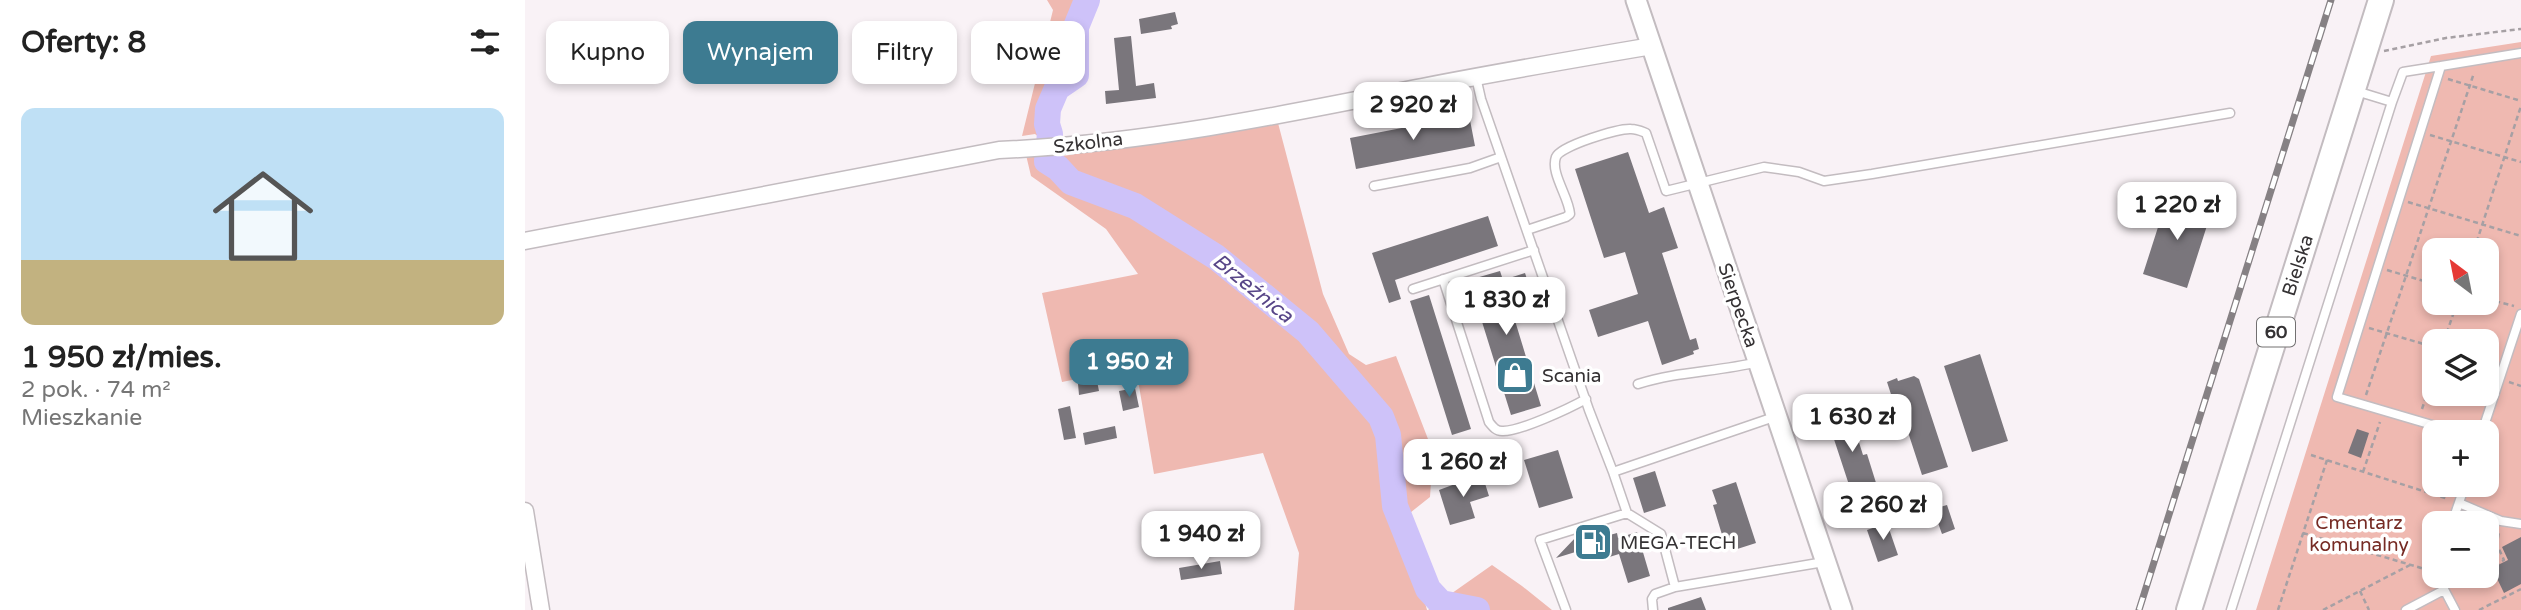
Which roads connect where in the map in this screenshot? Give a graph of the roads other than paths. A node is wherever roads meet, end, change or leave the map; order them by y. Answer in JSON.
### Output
{"nodes":[{"id":1,"x":1636,"y":0,"type":"edge"},
{"id":2,"x":2381,"y":0,"type":"edge"},
{"id":3,"x":1652,"y":46,"type":"junction"},
{"id":4,"x":2521,"y":53,"type":"edge"},
{"id":5,"x":2441,"y":66,"type":"junction"},
{"id":6,"x":1476,"y":77,"type":"junction"},
{"id":7,"x":2353,"y":90,"type":"junction"},
{"id":8,"x":2392,"y":102,"type":"junction"},
{"id":9,"x":2230,"y":113,"type":"dead end"},
{"id":10,"x":1501,"y":157,"type":"junction"},
{"id":11,"x":1697,"y":182,"type":"junction"},
{"id":12,"x":1374,"y":186,"type":"dead end"},
{"id":13,"x":1527,"y":230,"type":"junction"},
{"id":14,"x":525,"y":241,"type":"edge"},
{"id":15,"x":1534,"y":250,"type":"junction"},
{"id":16,"x":1443,"y":279,"type":"junction"},
{"id":17,"x":1413,"y":289,"type":"dead end"},
{"id":18,"x":2521,"y":314,"type":"edge"},
{"id":19,"x":1758,"y":362,"type":"junction"},
{"id":20,"x":1638,"y":383,"type":"dead end"},
{"id":21,"x":1586,"y":399,"type":"junction"},
{"id":22,"x":1777,"y":416,"type":"junction"},
{"id":23,"x":2486,"y":420,"type":"edge"},
{"id":24,"x":2422,"y":422,"type":"edge"},
{"id":25,"x":1613,"y":471,"type":"junction"},
{"id":26,"x":2461,"y":497,"type":"edge"},
{"id":27,"x":2459,"y":503,"type":"junction"},
{"id":28,"x":525,"y":511,"type":"edge"},
{"id":29,"x":2456,"y":511,"type":"edge"},
{"id":30,"x":1627,"y":513,"type":"junction"},
{"id":31,"x":2521,"y":524,"type":"edge"},
{"id":32,"x":1826,"y":562,"type":"junction"},
{"id":33,"x":1675,"y":587,"type":"junction"},
{"id":34,"x":2444,"y":590,"type":"joint"},
{"id":35,"x":541,"y":610,"type":"edge"},
{"id":36,"x":1566,"y":610,"type":"edge"},
{"id":37,"x":1653,"y":610,"type":"edge"},
{"id":38,"x":1842,"y":610,"type":"edge"},
{"id":39,"x":2189,"y":610,"type":"edge"},
{"id":40,"x":2231,"y":610,"type":"edge"},
{"id":41,"x":2406,"y":610,"type":"edge"},
{"id":42,"x":2455,"y":610,"type":"edge"}],
"edges":[{"from":1,"to":3,"type":"street","name":"Sierpecka"},
{"from":2,"to":7,"type":"main road","name":"Bielska","number":"60"},
{"from":3,"to":6,"type":"street","name":"Szkolna"},
{"from":3,"to":11,"type":"street","name":"Sierpecka"},
{"from":4,"to":5,"type":"lane"},
{"from":5,"to":8,"type":"lane"},
{"from":5,"to":24,"type":"lane"},
{"from":6,"to":10,"type":"lane"},
{"from":6,"to":14,"type":"street","name":"Szkolna"},
{"from":7,"to":8,"type":"lane"},
{"from":7,"to":39,"type":"main road","name":"Bielska","number":"60"},
{"from":8,"to":40,"type":"lane"},
{"from":9,"to":11,"type":"lane"},
{"from":10,"to":12,"type":"lane"},
{"from":10,"to":13,"type":"lane"},
{"from":11,"to":13,"type":"lane"},
{"from":11,"to":19,"type":"street","name":"Sierpecka"},
{"from":13,"to":15,"type":"lane"},
{"from":15,"to":16,"type":"lane"},
{"from":15,"to":21,"type":"lane"},
{"from":16,"to":17,"type":"lane"},
{"from":16,"to":21,"type":"lane"},
{"from":18,"to":23,"type":"lane"},
{"from":19,"to":20,"type":"lane"},
{"from":19,"to":22,"type":"street","name":"Sierpecka"},
{"from":21,"to":25,"type":"lane"},
{"from":22,"to":25,"type":"lane"},
{"from":22,"to":32,"type":"street","name":"Sierpecka"},
{"from":25,"to":30,"type":"lane"},
{"from":26,"to":27,"type":"lane"},
{"from":27,"to":29,"type":"lane"},
{"from":27,"to":31,"type":"lane"},
{"from":28,"to":35,"type":"street"},
{"from":30,"to":33,"type":"lane"},
{"from":30,"to":36,"type":"lane"},
{"from":32,"to":33,"type":"lane"},
{"from":32,"to":38,"type":"street","name":"Sierpecka"},
{"from":33,"to":37,"type":"lane"},
{"from":34,"to":41,"type":"lane"},
{"from":34,"to":42,"type":"lane"}]}
